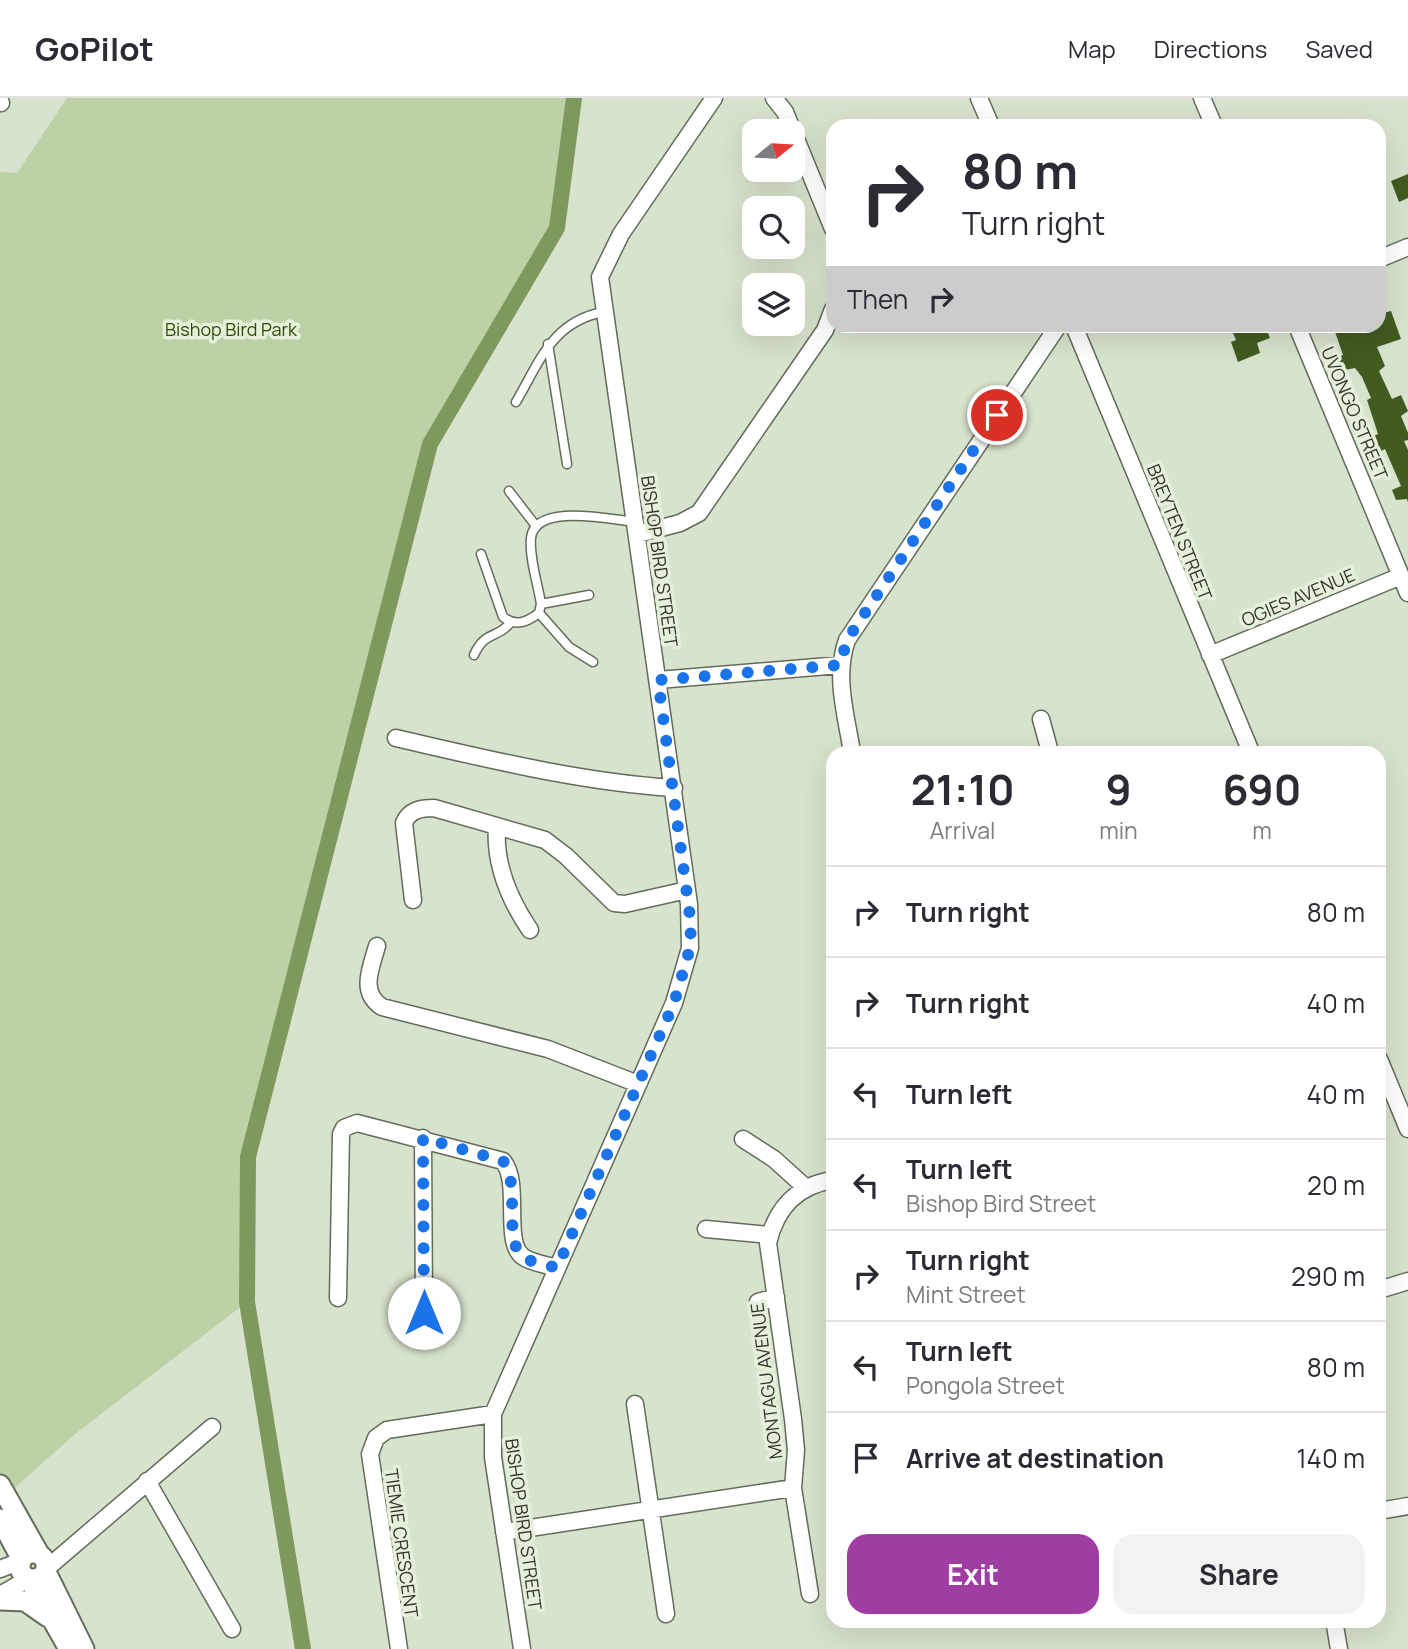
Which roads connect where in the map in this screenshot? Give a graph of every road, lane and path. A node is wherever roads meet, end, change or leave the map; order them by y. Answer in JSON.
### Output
{"nodes":[{"id":1,"x":714,"y":98,"type":"edge"},
{"id":2,"x":774,"y":98,"type":"edge"},
{"id":3,"x":979,"y":98,"type":"edge"},
{"id":4,"x":1202,"y":98,"type":"edge"},
{"id":5,"x":988,"y":119,"type":"edge"},
{"id":6,"x":1211,"y":119,"type":"edge"},
{"id":7,"x":826,"y":212,"type":"edge"},
{"id":8,"x":1408,"y":247,"type":"edge"},
{"id":9,"x":1386,"y":256,"type":"edge"},
{"id":10,"x":603,"y":312,"type":"junction"},
{"id":11,"x":826,"y":327,"type":"edge"},
{"id":12,"x":1053,"y":333,"type":"edge"},
{"id":13,"x":1077,"y":333,"type":"edge"},
{"id":14,"x":1300,"y":333,"type":"edge"},
{"id":15,"x":548,"y":344,"type":"junction"},
{"id":16,"x":516,"y":402,"type":"dead end"},
{"id":17,"x":567,"y":464,"type":"dead end"},
{"id":18,"x":509,"y":491,"type":"dead end"},
{"id":19,"x":536,"y":526,"type":"junction"},
{"id":20,"x":637,"y":528,"type":"junction"},
{"id":21,"x":481,"y":554,"type":"dead end"},
{"id":22,"x":1401,"y":576,"type":"junction"},
{"id":23,"x":1408,"y":593,"type":"edge"},
{"id":24,"x":589,"y":595,"type":"dead end"},
{"id":25,"x":540,"y":608,"type":"junction"},
{"id":26,"x":510,"y":623,"type":"junction"},
{"id":27,"x":474,"y":654,"type":"dead end"},
{"id":28,"x":1210,"y":655,"type":"junction"},
{"id":29,"x":593,"y":662,"type":"dead end"},
{"id":30,"x":840,"y":665,"type":"junction"},
{"id":31,"x":658,"y":680,"type":"junction"},
{"id":32,"x":1041,"y":719,"type":"dead end"},
{"id":33,"x":396,"y":738,"type":"dead end"},
{"id":34,"x":851,"y":746,"type":"edge"},
{"id":35,"x":1048,"y":746,"type":"edge"},
{"id":36,"x":1248,"y":746,"type":"edge"},
{"id":37,"x":674,"y":788,"type":"junction"},
{"id":38,"x":497,"y":826,"type":"junction"},
{"id":39,"x":687,"y":890,"type":"junction"},
{"id":40,"x":413,"y":900,"type":"dead end"},
{"id":41,"x":530,"y":930,"type":"dead end"},
{"id":42,"x":377,"y":946,"type":"dead end"},
{"id":43,"x":638,"y":1084,"type":"junction"},
{"id":44,"x":1386,"y":1091,"type":"edge"},
{"id":45,"x":1408,"y":1129,"type":"edge"},
{"id":46,"x":423,"y":1138,"type":"junction"},
{"id":47,"x":743,"y":1139,"type":"dead end"},
{"id":48,"x":826,"y":1182,"type":"edge"},
{"id":49,"x":805,"y":1187,"type":"junction"},
{"id":50,"x":706,"y":1229,"type":"dead end"},
{"id":51,"x":770,"y":1235,"type":"junction"},
{"id":52,"x":557,"y":1268,"type":"junction"},
{"id":53,"x":1408,"y":1282,"type":"edge"},
{"id":54,"x":1386,"y":1288,"type":"edge"},
{"id":55,"x":776,"y":1297,"type":"junction"},
{"id":56,"x":338,"y":1298,"type":"dead end"},
{"id":57,"x":758,"y":1302,"type":"dead end"},
{"id":58,"x":424,"y":1313,"type":"dead end"},
{"id":59,"x":635,"y":1404,"type":"dead end"},
{"id":60,"x":493,"y":1414,"type":"junction"},
{"id":61,"x":212,"y":1427,"type":"dead end"},
{"id":62,"x":147,"y":1481,"type":"junction"},
{"id":63,"x":0,"y":1485,"type":"edge"},
{"id":64,"x":793,"y":1488,"type":"junction"},
{"id":65,"x":1408,"y":1506,"type":"edge"},
{"id":66,"x":649,"y":1508,"type":"junction"},
{"id":67,"x":1386,"y":1510,"type":"edge"},
{"id":68,"x":0,"y":1519,"type":"edge"},
{"id":69,"x":504,"y":1532,"type":"junction"},
{"id":70,"x":5,"y":1546,"type":"edge"},
{"id":71,"x":34,"y":1566,"type":"junction"},
{"id":72,"x":0,"y":1569,"type":"edge"},
{"id":73,"x":810,"y":1594,"type":"dead end"},
{"id":74,"x":0,"y":1598,"type":"edge"},
{"id":75,"x":666,"y":1614,"type":"dead end"},
{"id":76,"x":54,"y":1622,"type":"junction"},
{"id":77,"x":1335,"y":1628,"type":"edge"},
{"id":78,"x":232,"y":1629,"type":"dead end"},
{"id":79,"x":69,"y":1649,"type":"edge"},
{"id":80,"x":84,"y":1649,"type":"edge"},
{"id":81,"x":399,"y":1649,"type":"edge"},
{"id":82,"x":522,"y":1649,"type":"edge"},
{"id":83,"x":1339,"y":1649,"type":"edge"}],
"edges":[{"from":1,"to":10,"type":"street","name":"BISHOP BIRD STREET"},
{"from":2,"to":7,"type":"street"},
{"from":3,"to":5,"type":"street"},
{"from":4,"to":6,"type":"street"},
{"from":8,"to":9,"type":"street"},
{"from":10,"to":15,"type":"lane"},
{"from":10,"to":20,"type":"street","name":"BISHOP BIRD STREET"},
{"from":11,"to":20,"type":"street"},
{"from":12,"to":30,"type":"street"},
{"from":13,"to":28,"type":"street","name":"BREYTEN STREET"},
{"from":14,"to":22,"type":"street","name":"UVONGO STREET"},
{"from":15,"to":16,"type":"lane"},
{"from":15,"to":17,"type":"lane"},
{"from":18,"to":19,"type":"lane"},
{"from":19,"to":20,"type":"lane"},
{"from":19,"to":25,"type":"lane"},
{"from":20,"to":31,"type":"street","name":"BISHOP BIRD STREET"},
{"from":21,"to":26,"type":"lane"},
{"from":22,"to":23,"type":"street","name":"UVONGO STREET"},
{"from":22,"to":28,"type":"street","name":"OGIES AVENUE"},
{"from":24,"to":25,"type":"lane"},
{"from":25,"to":26,"type":"lane"},
{"from":25,"to":29,"type":"lane"},
{"from":26,"to":27,"type":"lane"},
{"from":28,"to":36,"type":"street","name":"BREYTEN STREET"},
{"from":30,"to":31,"type":"street"},
{"from":30,"to":34,"type":"street"},
{"from":31,"to":37,"type":"street","name":"BISHOP BIRD STREET"},
{"from":32,"to":35,"type":"street"},
{"from":33,"to":37,"type":"street"},
{"from":37,"to":39,"type":"street","name":"BISHOP BIRD STREET"},
{"from":38,"to":39,"type":"street"},
{"from":38,"to":40,"type":"street"},
{"from":38,"to":41,"type":"street"},
{"from":39,"to":43,"type":"street","name":"BISHOP BIRD STREET"},
{"from":42,"to":43,"type":"street"},
{"from":43,"to":52,"type":"street","name":"BISHOP BIRD STREET"},
{"from":44,"to":45,"type":"street"},
{"from":46,"to":52,"type":"street"},
{"from":46,"to":56,"type":"street"},
{"from":46,"to":58,"type":"street"},
{"from":47,"to":49,"type":"street"},
{"from":48,"to":49,"type":"street"},
{"from":49,"to":51,"type":"street"},
{"from":50,"to":51,"type":"street"},
{"from":51,"to":55,"type":"street","name":"MONTAGU AVENUE"},
{"from":52,"to":60,"type":"street","name":"BISHOP BIRD STREET"},
{"from":53,"to":54,"type":"street"},
{"from":55,"to":57,"type":"street"},
{"from":55,"to":64,"type":"street","name":"MONTAGU AVENUE"},
{"from":59,"to":66,"type":"street"},
{"from":60,"to":69,"type":"street","name":"BISHOP BIRD STREET"},
{"from":60,"to":81,"type":"street","name":"TIEMIE CRESCENT"},
{"from":61,"to":62,"type":"street"},
{"from":62,"to":71,"type":"street"},
{"from":62,"to":78,"type":"street"},
{"from":63,"to":71,"type":"street"},
{"from":64,"to":66,"type":"street"},
{"from":64,"to":73,"type":"street","name":"MONTAGU AVENUE"},
{"from":65,"to":67,"type":"street"},
{"from":66,"to":69,"type":"street"},
{"from":66,"to":75,"type":"street"},
{"from":68,"to":70,"type":"street"},
{"from":69,"to":82,"type":"street","name":"BISHOP BIRD STREET"},
{"from":70,"to":71,"type":"street"},
{"from":71,"to":72,"type":"street"},
{"from":71,"to":74,"type":"street"},
{"from":71,"to":76,"type":"street"},
{"from":71,"to":80,"type":"street"},
{"from":74,"to":76,"type":"street"},
{"from":76,"to":79,"type":"street"},
{"from":77,"to":83,"type":"street"}]}
